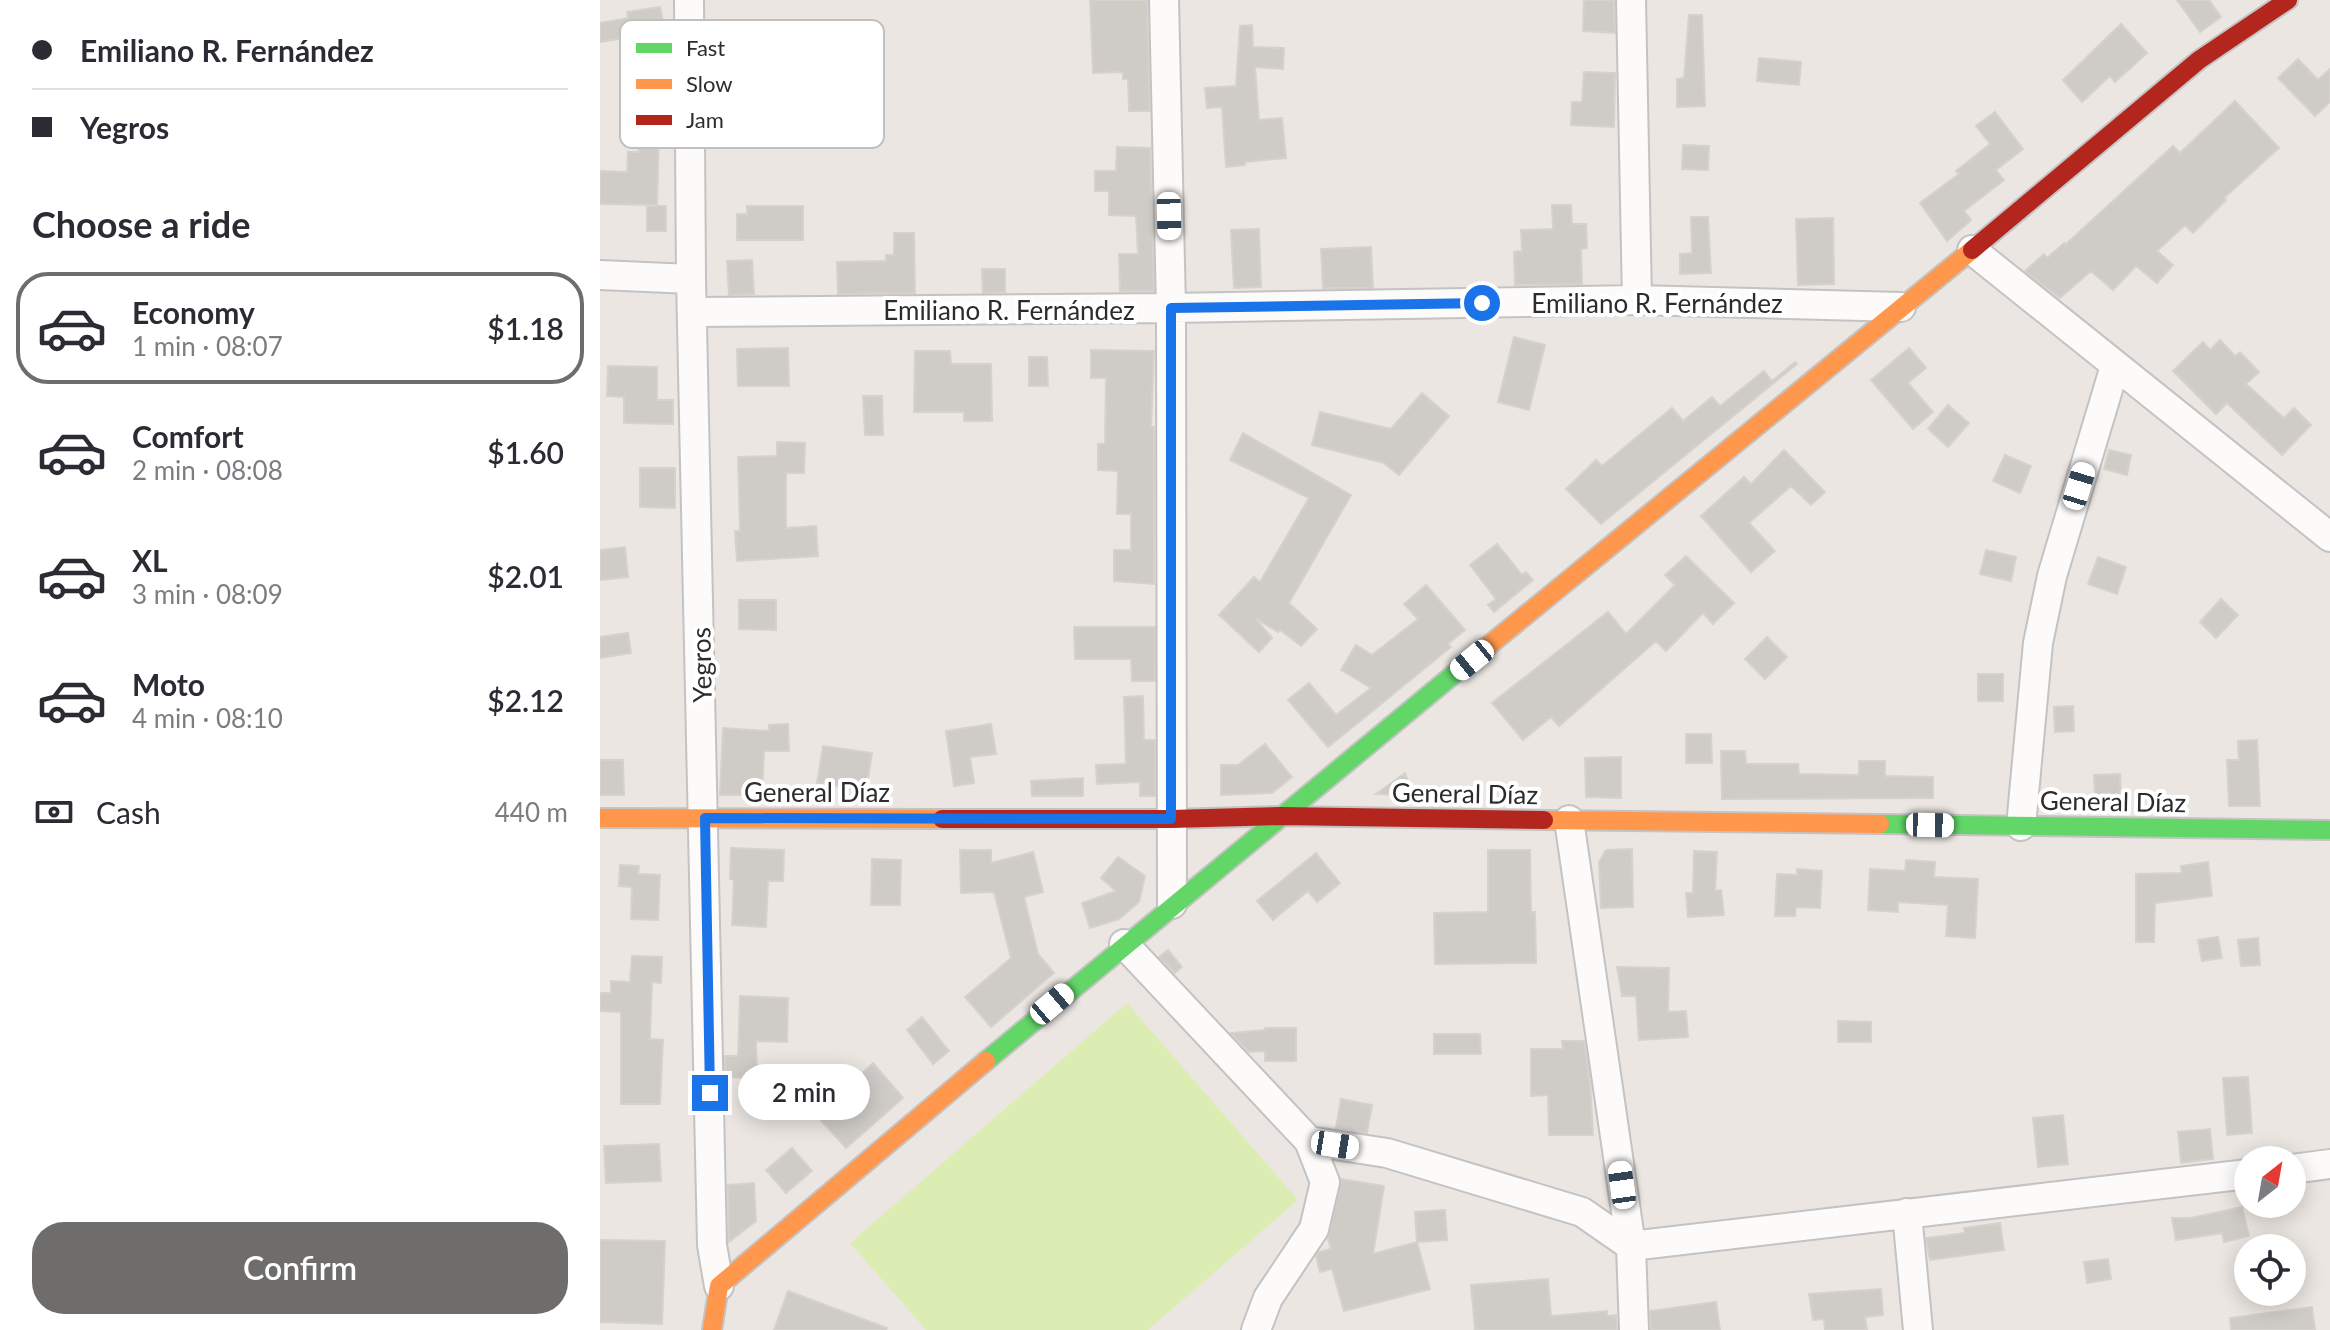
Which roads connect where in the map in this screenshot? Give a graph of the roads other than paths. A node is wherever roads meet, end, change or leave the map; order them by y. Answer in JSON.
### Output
{"nodes":[{"id":1,"x":689,"y":0,"type":"edge"},
{"id":2,"x":1164,"y":0,"type":"edge"},
{"id":3,"x":1631,"y":0,"type":"edge"},
{"id":4,"x":2288,"y":0,"type":"edge"},
{"id":5,"x":689,"y":20,"type":"edge"},
{"id":6,"x":690,"y":148,"type":"edge"},
{"id":7,"x":1972,"y":250,"type":"junction"},
{"id":8,"x":600,"y":275,"type":"edge"},
{"id":9,"x":691,"y":279,"type":"junction"},
{"id":10,"x":1637,"y":300,"type":"junction"},
{"id":11,"x":1901,"y":307,"type":"junction"},
{"id":12,"x":1171,"y":308,"type":"junction"},
{"id":13,"x":693,"y":312,"type":"junction"},
{"id":14,"x":2115,"y":366,"type":"junction"},
{"id":15,"x":2330,"y":537,"type":"edge"},
{"id":16,"x":1281,"y":816,"type":"junction"},
{"id":17,"x":600,"y":818,"type":"edge"},
{"id":18,"x":705,"y":818,"type":"junction"},
{"id":19,"x":1171,"y":819,"type":"junction"},
{"id":20,"x":1569,"y":820,"type":"junction"},
{"id":21,"x":2021,"y":826,"type":"junction"},
{"id":22,"x":2330,"y":830,"type":"edge"},
{"id":23,"x":1172,"y":904,"type":"junction"},
{"id":24,"x":1124,"y":944,"type":"junction"},
{"id":25,"x":1309,"y":1141,"type":"junction"},
{"id":26,"x":2330,"y":1164,"type":"edge"},
{"id":27,"x":2306,"y":1167,"type":"edge"},
{"id":28,"x":2234,"y":1176,"type":"edge"},
{"id":29,"x":1907,"y":1213,"type":"junction"},
{"id":30,"x":1631,"y":1246,"type":"junction"},
{"id":31,"x":719,"y":1286,"type":"junction"},
{"id":32,"x":712,"y":1330,"type":"edge"},
{"id":33,"x":1256,"y":1330,"type":"edge"},
{"id":34,"x":1634,"y":1330,"type":"edge"},
{"id":35,"x":1918,"y":1330,"type":"edge"}],
"edges":[{"from":1,"to":5,"type":"street","name":"Yegros"},
{"from":2,"to":12,"type":"street"},
{"from":3,"to":10,"type":"street"},
{"from":4,"to":7,"type":"street"},
{"from":6,"to":9,"type":"street","name":"Yegros"},
{"from":7,"to":11,"type":"street"},
{"from":7,"to":14,"type":"street"},
{"from":8,"to":9,"type":"street"},
{"from":9,"to":13,"type":"street","name":"Yegros"},
{"from":10,"to":11,"type":"street","name":"Emiliano R. Fernández"},
{"from":10,"to":12,"type":"street","name":"Emiliano R. Fernández"},
{"from":11,"to":16,"type":"street"},
{"from":12,"to":13,"type":"street","name":"Emiliano R. Fernández"},
{"from":12,"to":19,"type":"street"},
{"from":13,"to":18,"type":"street","name":"Yegros"},
{"from":14,"to":15,"type":"street"},
{"from":14,"to":21,"type":"street"},
{"from":16,"to":19,"type":"street","name":"General Díaz"},
{"from":16,"to":20,"type":"street","name":"General Díaz"},
{"from":16,"to":23,"type":"street"},
{"from":17,"to":18,"type":"street","name":"General Díaz"},
{"from":18,"to":19,"type":"street","name":"General Díaz"},
{"from":18,"to":31,"type":"street","name":"Yegros"},
{"from":19,"to":23,"type":"street"},
{"from":20,"to":21,"type":"street","name":"General Díaz"},
{"from":20,"to":30,"type":"street"},
{"from":21,"to":22,"type":"street","name":"General Díaz"},
{"from":23,"to":24,"type":"street"},
{"from":24,"to":25,"type":"street"},
{"from":24,"to":31,"type":"street"},
{"from":25,"to":30,"type":"street"},
{"from":25,"to":33,"type":"street"},
{"from":26,"to":27,"type":"street"},
{"from":28,"to":29,"type":"street"},
{"from":29,"to":30,"type":"street"},
{"from":29,"to":35,"type":"street"},
{"from":30,"to":34,"type":"street"},
{"from":31,"to":32,"type":"street","name":"Yegros"}]}
